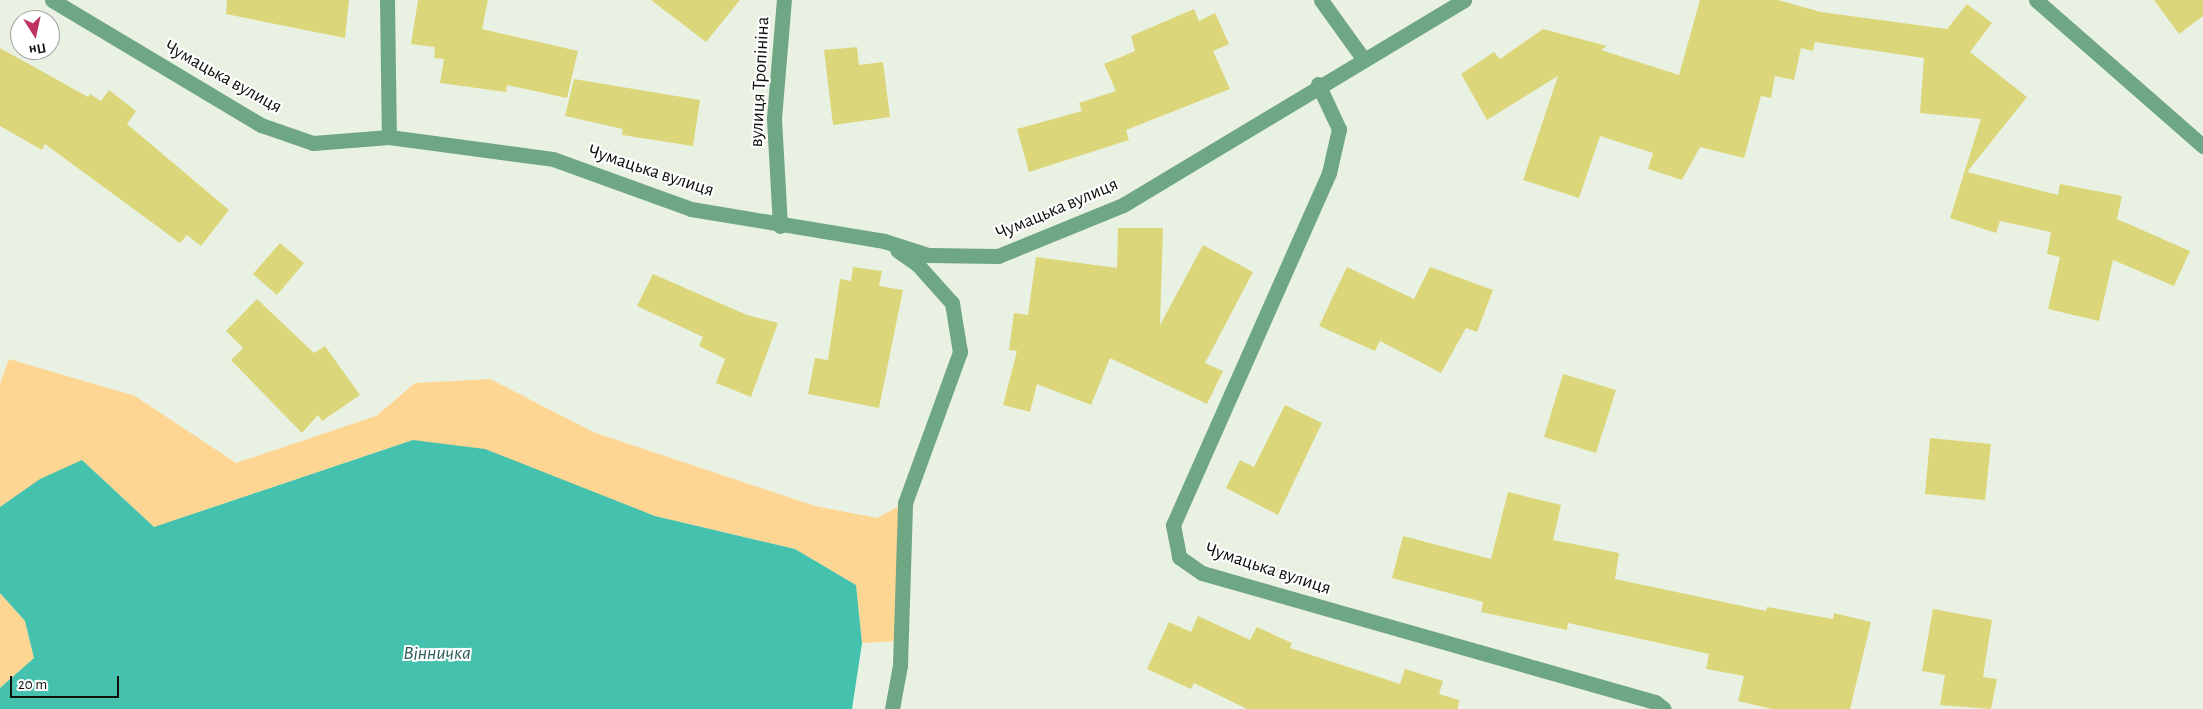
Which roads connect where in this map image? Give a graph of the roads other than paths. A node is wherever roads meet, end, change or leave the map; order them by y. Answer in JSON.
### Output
{"nodes":[{"id":1,"x":52,"y":0,"type":"edge"},
{"id":2,"x":387,"y":0,"type":"edge"},
{"id":3,"x":784,"y":0,"type":"edge"},
{"id":4,"x":1321,"y":0,"type":"edge"},
{"id":5,"x":1464,"y":0,"type":"edge"},
{"id":6,"x":2036,"y":0,"type":"edge"},
{"id":7,"x":1362,"y":57,"type":"junction"},
{"id":8,"x":1318,"y":84,"type":"junction"},
{"id":9,"x":388,"y":136,"type":"junction"},
{"id":10,"x":2203,"y":146,"type":"edge"},
{"id":11,"x":780,"y":226,"type":"junction"},
{"id":12,"x":884,"y":241,"type":"junction"},
{"id":13,"x":892,"y":709,"type":"edge"},
{"id":14,"x":1664,"y":709,"type":"edge"}],
"edges":[{"from":1,"to":9,"type":"street","name":"Чумацька вулиця"},
{"from":2,"to":9,"type":"street"},
{"from":3,"to":11,"type":"street","name":"вулиця Тропініна"},
{"from":4,"to":7,"type":"street"},
{"from":5,"to":7,"type":"street","name":"Чумацька вулиця"},
{"from":6,"to":10,"type":"street"},
{"from":7,"to":8,"type":"street","name":"Чумацька вулиця"},
{"from":8,"to":12,"type":"street","name":"Чумацька вулиця"},
{"from":8,"to":14,"type":"street","name":"Чумацька вулиця"},
{"from":9,"to":11,"type":"street","name":"Чумацька вулиця"},
{"from":11,"to":12,"type":"street","name":"Чумацька вулиця"},
{"from":12,"to":13,"type":"street"}]}
